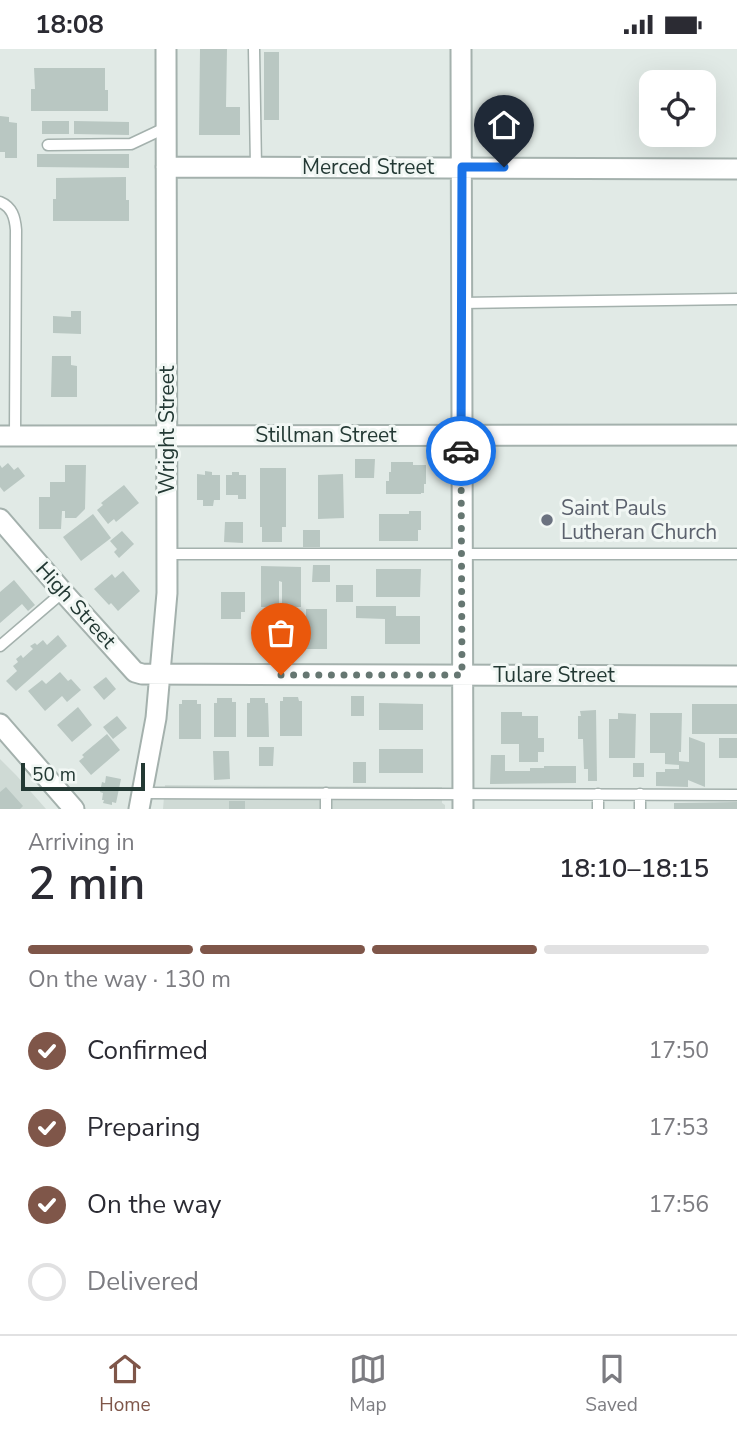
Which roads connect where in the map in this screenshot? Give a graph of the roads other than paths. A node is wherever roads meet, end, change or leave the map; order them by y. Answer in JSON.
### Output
{"nodes":[{"id":1,"x":166,"y":49,"type":"edge"},
{"id":2,"x":254,"y":49,"type":"edge"},
{"id":3,"x":461,"y":49,"type":"edge"},
{"id":4,"x":166,"y":128,"type":"junction"},
{"id":5,"x":48,"y":145,"type":"dead end"},
{"id":6,"x":166,"y":167,"type":"junction"},
{"id":7,"x":256,"y":167,"type":"junction"},
{"id":8,"x":462,"y":167,"type":"junction"},
{"id":9,"x":737,"y":169,"type":"edge"},
{"id":10,"x":0,"y":202,"type":"edge"},
{"id":11,"x":737,"y":299,"type":"edge"},
{"id":12,"x":462,"y":303,"type":"junction"},
{"id":13,"x":461,"y":435,"type":"junction"},
{"id":14,"x":737,"y":435,"type":"edge"},
{"id":15,"x":8,"y":436,"type":"edge"},
{"id":16,"x":166,"y":436,"type":"junction"},
{"id":17,"x":0,"y":519,"type":"edge"},
{"id":18,"x":168,"y":554,"type":"junction"},
{"id":19,"x":737,"y":554,"type":"edge"},
{"id":20,"x":461,"y":555,"type":"junction"},
{"id":21,"x":63,"y":592,"type":"junction"},
{"id":22,"x":0,"y":646,"type":"edge"},
{"id":23,"x":161,"y":674,"type":"junction"},
{"id":24,"x":462,"y":675,"type":"junction"},
{"id":25,"x":737,"y":676,"type":"edge"},
{"id":26,"x":1,"y":727,"type":"edge"},
{"id":27,"x":326,"y":793,"type":"junction"},
{"id":28,"x":598,"y":794,"type":"junction"},
{"id":29,"x":640,"y":794,"type":"junction"},
{"id":30,"x":737,"y":795,"type":"edge"},
{"id":31,"x":141,"y":801,"type":"edge"},
{"id":32,"x":463,"y":801,"type":"edge"},
{"id":33,"x":74,"y":809,"type":"edge"},
{"id":34,"x":326,"y":809,"type":"edge"},
{"id":35,"x":598,"y":809,"type":"edge"},
{"id":36,"x":640,"y":809,"type":"edge"}],
"edges":[{"from":1,"to":4,"type":"street","name":"Wright Street"},
{"from":2,"to":7,"type":"lane"},
{"from":3,"to":8,"type":"street"},
{"from":4,"to":5,"type":"lane"},
{"from":4,"to":6,"type":"street","name":"Wright Street"},
{"from":6,"to":7,"type":"street","name":"Merced Street"},
{"from":6,"to":16,"type":"street","name":"Wright Street"},
{"from":7,"to":8,"type":"street","name":"Merced Street"},
{"from":8,"to":9,"type":"street","name":"Merced Street"},
{"from":8,"to":12,"type":"street"},
{"from":10,"to":15,"type":"lane"},
{"from":11,"to":12,"type":"lane"},
{"from":12,"to":13,"type":"street"},
{"from":13,"to":14,"type":"street","name":"Stillman Street"},
{"from":13,"to":16,"type":"street","name":"Stillman Street"},
{"from":13,"to":20,"type":"street"},
{"from":15,"to":16,"type":"street","name":"Stillman Street"},
{"from":16,"to":18,"type":"street","name":"Wright Street"},
{"from":17,"to":21,"type":"street","name":"High Street"},
{"from":18,"to":20,"type":"lane"},
{"from":18,"to":23,"type":"street","name":"Wright Street"},
{"from":19,"to":20,"type":"lane"},
{"from":20,"to":24,"type":"street"},
{"from":21,"to":22,"type":"lane"},
{"from":21,"to":23,"type":"street","name":"High Street"},
{"from":23,"to":24,"type":"street","name":"Tulare Street"},
{"from":23,"to":31,"type":"street","name":"Wright Street"},
{"from":24,"to":25,"type":"street","name":"Tulare Street"},
{"from":24,"to":32,"type":"street"},
{"from":26,"to":33,"type":"street"},
{"from":27,"to":31,"type":"lane"},
{"from":27,"to":32,"type":"lane"},
{"from":27,"to":34,"type":"lane"},
{"from":28,"to":29,"type":"lane"},
{"from":28,"to":32,"type":"lane"},
{"from":28,"to":35,"type":"lane"},
{"from":29,"to":30,"type":"lane"},
{"from":29,"to":36,"type":"lane"}]}
